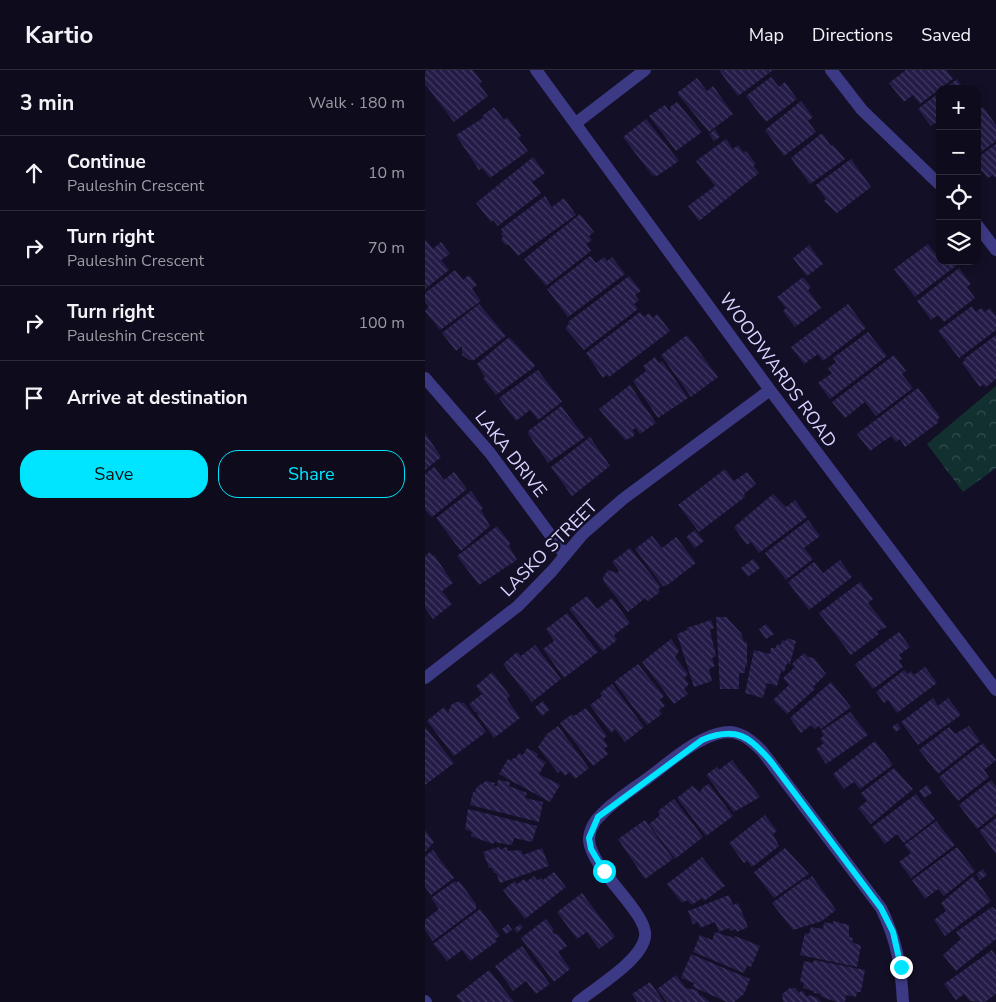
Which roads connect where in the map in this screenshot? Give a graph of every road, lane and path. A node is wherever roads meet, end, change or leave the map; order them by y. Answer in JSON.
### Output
{"nodes":[{"id":1,"x":535,"y":70,"type":"edge"},
{"id":2,"x":645,"y":70,"type":"edge"},
{"id":3,"x":831,"y":70,"type":"edge"},
{"id":4,"x":576,"y":123,"type":"junction"},
{"id":5,"x":936,"y":181,"type":"edge"},
{"id":6,"x":981,"y":229,"type":"edge"},
{"id":7,"x":996,"y":250,"type":"edge"},
{"id":8,"x":425,"y":378,"type":"edge"},
{"id":9,"x":770,"y":390,"type":"junction"},
{"id":10,"x":565,"y":555,"type":"junction"},
{"id":11,"x":425,"y":678,"type":"edge"},
{"id":12,"x":996,"y":690,"type":"edge"},
{"id":13,"x":578,"y":1002,"type":"edge"},
{"id":14,"x":903,"y":1002,"type":"edge"}],
"edges":[{"from":1,"to":4,"type":"street","name":"WOODWARDS ROAD"},
{"from":2,"to":4,"type":"street"},
{"from":3,"to":5,"type":"street"},
{"from":4,"to":9,"type":"street","name":"WOODWARDS ROAD"},
{"from":6,"to":7,"type":"street"},
{"from":8,"to":10,"type":"street","name":"LAKA DRIVE"},
{"from":9,"to":10,"type":"street","name":"LASKO STREET"},
{"from":9,"to":12,"type":"street","name":"WOODWARDS ROAD"},
{"from":10,"to":11,"type":"street","name":"LASKO STREET"},
{"from":13,"to":14,"type":"street"}]}
